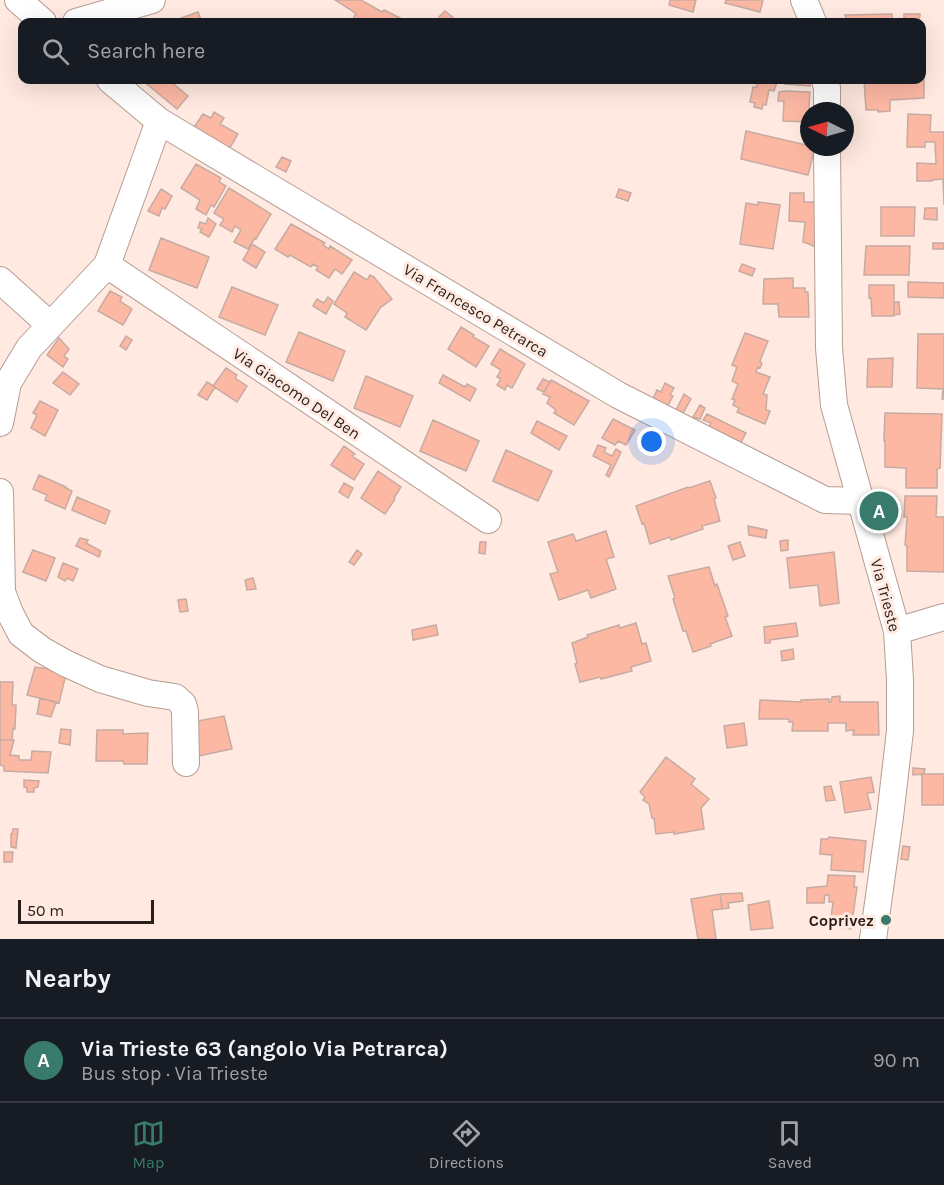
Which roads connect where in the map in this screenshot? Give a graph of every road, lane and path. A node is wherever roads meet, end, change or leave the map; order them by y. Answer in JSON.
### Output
{"nodes":[{"id":1,"x":18,"y":0,"type":"edge"},
{"id":2,"x":152,"y":0,"type":"edge"},
{"id":3,"x":804,"y":0,"type":"edge"},
{"id":4,"x":38,"y":18,"type":"edge"},
{"id":5,"x":90,"y":18,"type":"edge"},
{"id":6,"x":811,"y":18,"type":"edge"},
{"id":7,"x":115,"y":84,"type":"edge"},
{"id":8,"x":826,"y":84,"type":"edge"},
{"id":9,"x":827,"y":102,"type":"edge"},
{"id":10,"x":159,"y":121,"type":"junction"},
{"id":11,"x":827,"y":156,"type":"edge"},
{"id":12,"x":106,"y":265,"type":"junction"},
{"id":13,"x":0,"y":280,"type":"edge"},
{"id":14,"x":50,"y":325,"type":"junction"},
{"id":15,"x":0,"y":423,"type":"edge"},
{"id":16,"x":0,"y":492,"type":"edge"},
{"id":17,"x":860,"y":501,"type":"junction"},
{"id":18,"x":488,"y":520,"type":"dead end"},
{"id":19,"x":944,"y":617,"type":"edge"},
{"id":20,"x":897,"y":632,"type":"junction"},
{"id":21,"x":186,"y":763,"type":"dead end"},
{"id":22,"x":873,"y":939,"type":"edge"}],
"edges":[{"from":1,"to":4,"type":"street"},
{"from":2,"to":5,"type":"street"},
{"from":3,"to":6,"type":"street"},
{"from":7,"to":10,"type":"street","name":"Via Francesco Petrarca"},
{"from":8,"to":9,"type":"street"},
{"from":10,"to":12,"type":"street"},
{"from":10,"to":17,"type":"street","name":"Via Francesco Petrarca"},
{"from":11,"to":17,"type":"street","name":"Via Trieste"},
{"from":12,"to":14,"type":"street"},
{"from":12,"to":18,"type":"street","name":"Via Giacomo Del Ben"},
{"from":13,"to":14,"type":"street"},
{"from":14,"to":15,"type":"street"},
{"from":16,"to":21,"type":"street"},
{"from":17,"to":20,"type":"street","name":"Via Trieste"},
{"from":19,"to":20,"type":"street"},
{"from":20,"to":22,"type":"street","name":"Via Trieste"}]}
